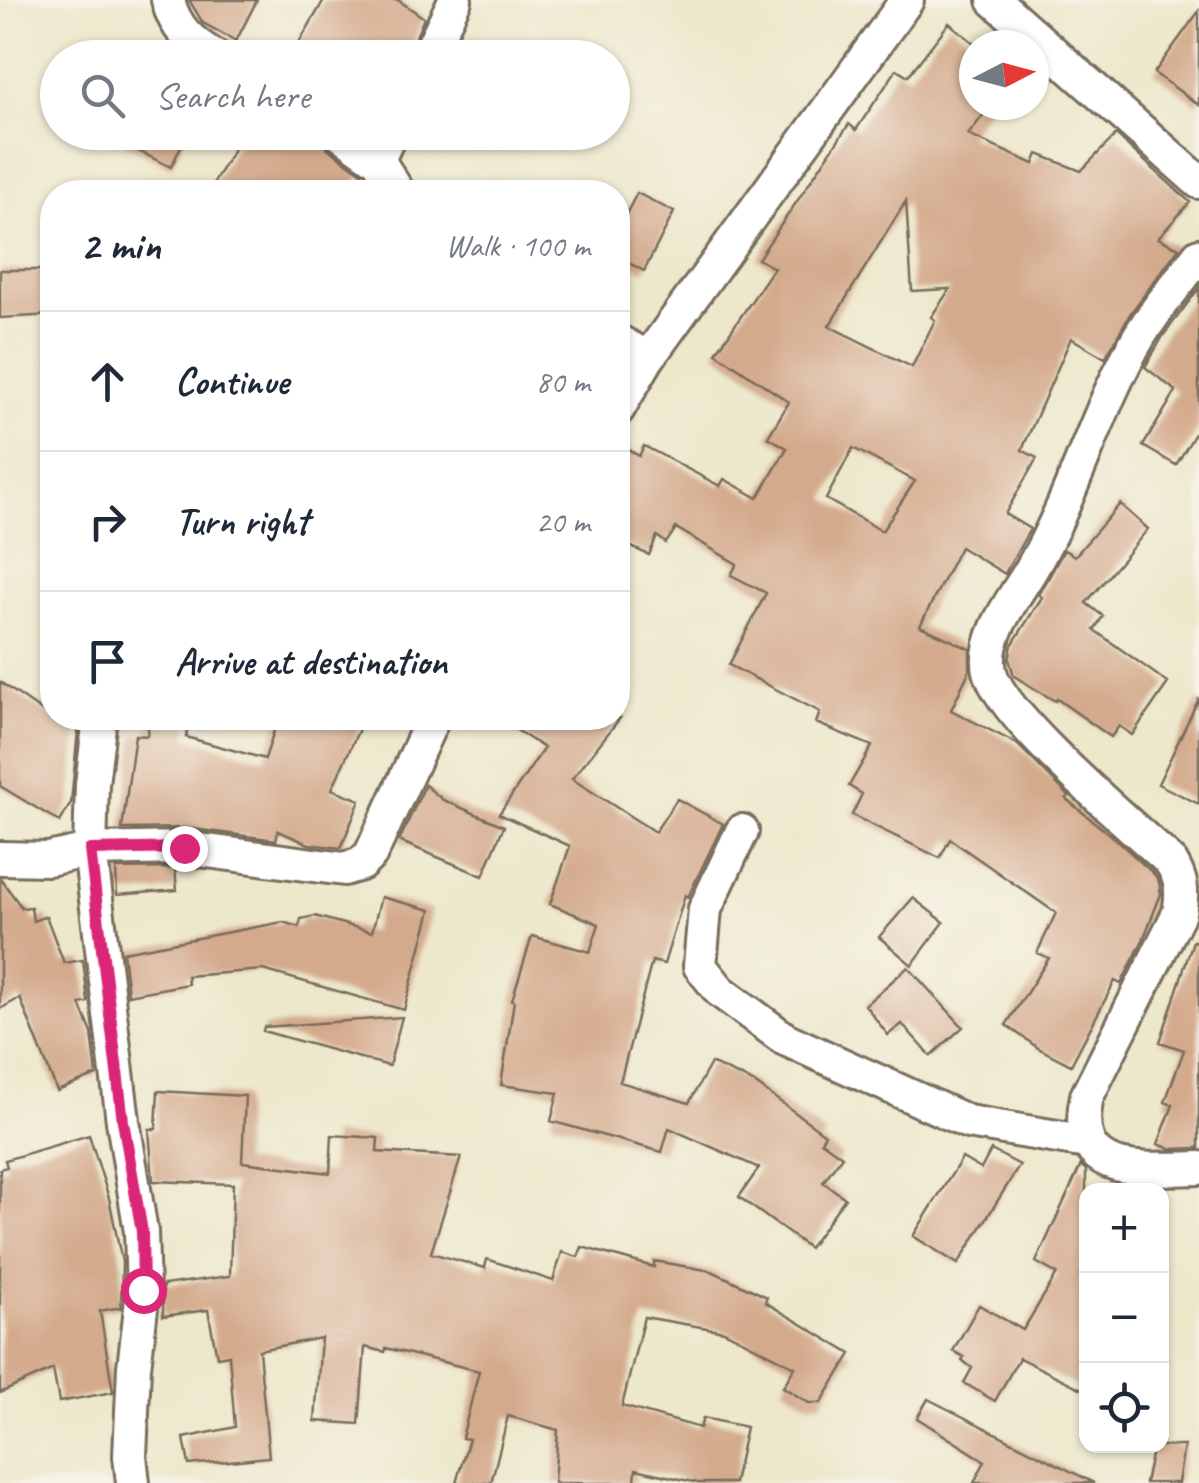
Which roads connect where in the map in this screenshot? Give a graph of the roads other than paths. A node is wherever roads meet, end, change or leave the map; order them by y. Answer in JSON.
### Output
{"nodes":[{"id":1,"x":168,"y":0,"type":"edge"},
{"id":2,"x":454,"y":0,"type":"edge"},
{"id":3,"x":907,"y":0,"type":"edge"},
{"id":4,"x":994,"y":0,"type":"edge"},
{"id":5,"x":1029,"y":12,"type":"edge"},
{"id":6,"x":188,"y":40,"type":"edge"},
{"id":7,"x":435,"y":40,"type":"edge"},
{"id":8,"x":385,"y":150,"type":"edge"},
{"id":9,"x":394,"y":180,"type":"edge"},
{"id":10,"x":1199,"y":182,"type":"edge"},
{"id":11,"x":1199,"y":256,"type":"edge"},
{"id":12,"x":630,"y":348,"type":"edge"},
{"id":13,"x":648,"y":358,"type":"junction"},
{"id":14,"x":630,"y":389,"type":"edge"},
{"id":15,"x":99,"y":730,"type":"edge"},
{"id":16,"x":428,"y":730,"type":"edge"},
{"id":17,"x":742,"y":831,"type":"dead end"},
{"id":18,"x":90,"y":850,"type":"junction"},
{"id":19,"x":0,"y":858,"type":"edge"},
{"id":20,"x":1087,"y":1142,"type":"junction"},
{"id":21,"x":1199,"y":1168,"type":"edge"},
{"id":22,"x":134,"y":1483,"type":"edge"}],
"edges":[{"from":1,"to":6,"type":"street"},
{"from":2,"to":7,"type":"street"},
{"from":3,"to":13,"type":"street"},
{"from":4,"to":5,"type":"street"},
{"from":5,"to":10,"type":"street"},
{"from":8,"to":9,"type":"street"},
{"from":11,"to":20,"type":"street"},
{"from":12,"to":13,"type":"street"},
{"from":13,"to":14,"type":"street"},
{"from":15,"to":18,"type":"street"},
{"from":16,"to":18,"type":"street"},
{"from":17,"to":20,"type":"street"},
{"from":18,"to":19,"type":"street"},
{"from":18,"to":22,"type":"street"},
{"from":20,"to":21,"type":"street"}]}
